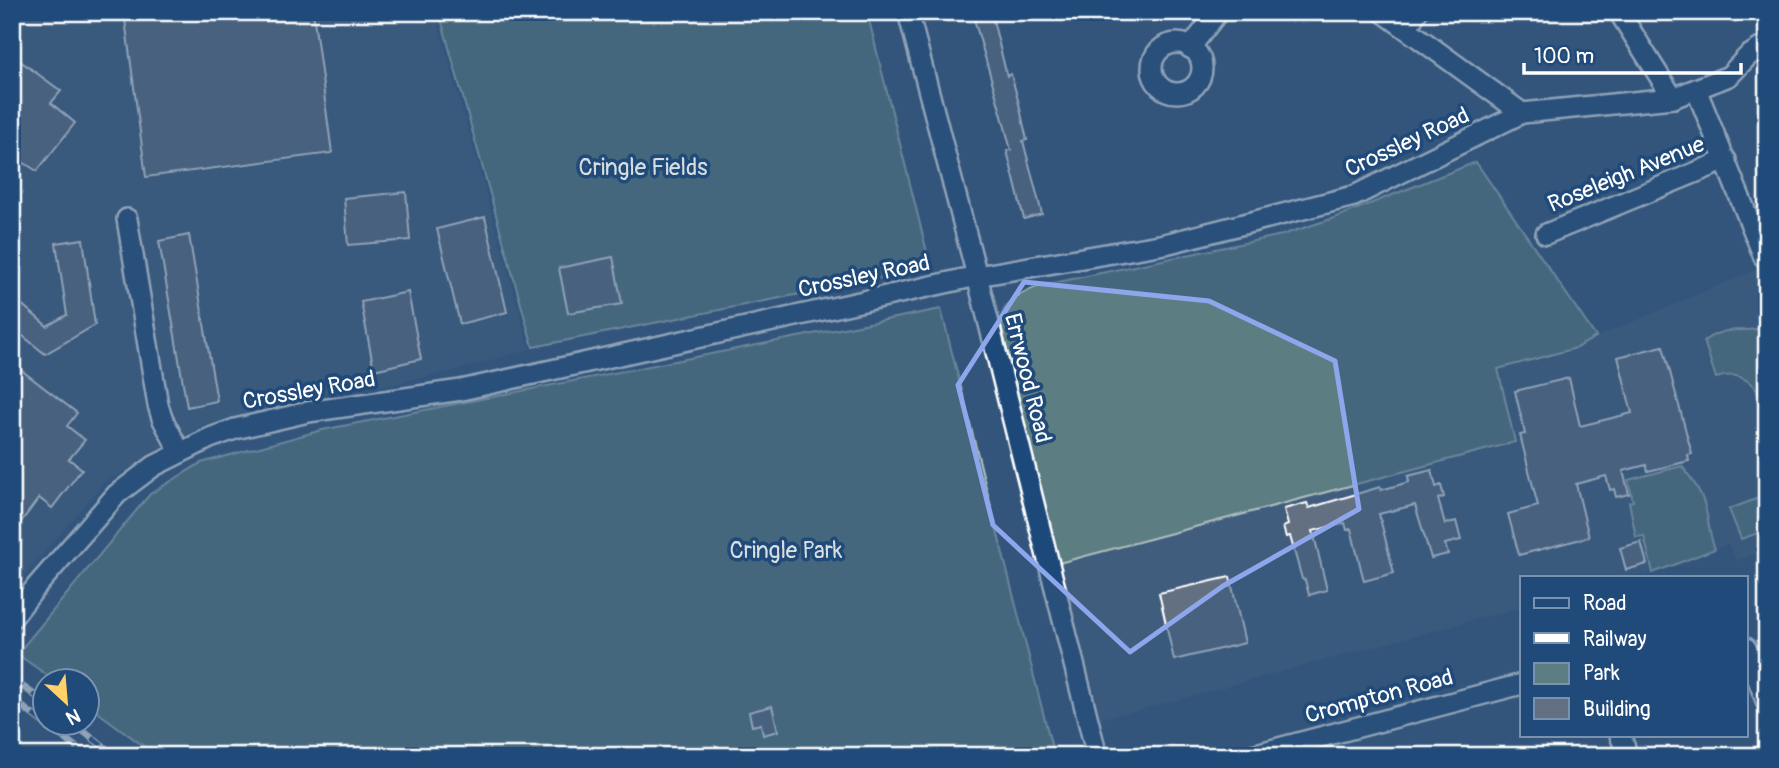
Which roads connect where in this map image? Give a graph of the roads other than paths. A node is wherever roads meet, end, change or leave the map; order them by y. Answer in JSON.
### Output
{"nodes":[{"id":1,"x":908,"y":12,"type":"edge"},
{"id":2,"x":1218,"y":12,"type":"edge"},
{"id":3,"x":1383,"y":12,"type":"edge"},
{"id":4,"x":1619,"y":12,"type":"edge"},
{"id":5,"x":1412,"y":20,"type":"edge"},
{"id":6,"x":1767,"y":44,"type":"edge"},
{"id":7,"x":1190,"y":48,"type":"dead end"},
{"id":8,"x":1696,"y":89,"type":"junction"},
{"id":9,"x":1673,"y":98,"type":"junction"},
{"id":10,"x":1522,"y":113,"type":"junction"},
{"id":11,"x":1726,"y":160,"type":"junction"},
{"id":12,"x":127,"y":219,"type":"dead end"},
{"id":13,"x":1546,"y":234,"type":"dead end"},
{"id":14,"x":1764,"y":257,"type":"dead end"},
{"id":15,"x":977,"y":276,"type":"junction"},
{"id":16,"x":180,"y":452,"type":"junction"},
{"id":17,"x":12,"y":618,"type":"edge"},
{"id":18,"x":1748,"y":653,"type":"edge"},
{"id":19,"x":1520,"y":685,"type":"edge"},
{"id":20,"x":1767,"y":703,"type":"edge"},
{"id":21,"x":1620,"y":736,"type":"edge"},
{"id":22,"x":1097,"y":756,"type":"edge"},
{"id":23,"x":1248,"y":756,"type":"edge"},
{"id":24,"x":1628,"y":756,"type":"edge"}],
"edges":[{"from":1,"to":15,"type":"street","name":"Errwood Road"},
{"from":2,"to":7,"type":"street"},
{"from":3,"to":5,"type":"street"},
{"from":4,"to":9,"type":"street"},
{"from":5,"to":10,"type":"street"},
{"from":6,"to":8,"type":"street","name":"Crossley Road"},
{"from":8,"to":9,"type":"street","name":"Crossley Road"},
{"from":8,"to":11,"type":"street"},
{"from":9,"to":10,"type":"street","name":"Crossley Road"},
{"from":10,"to":15,"type":"street","name":"Crossley Road"},
{"from":11,"to":13,"type":"street","name":"Roseleigh Avenue"},
{"from":11,"to":14,"type":"street"},
{"from":12,"to":16,"type":"street"},
{"from":15,"to":16,"type":"street","name":"Crossley Road"},
{"from":15,"to":22,"type":"street","name":"Errwood Road"},
{"from":16,"to":17,"type":"street","name":"Crossley Road"},
{"from":18,"to":20,"type":"street"},
{"from":19,"to":23,"type":"street","name":"Crompton Road"},
{"from":21,"to":24,"type":"street"}]}
